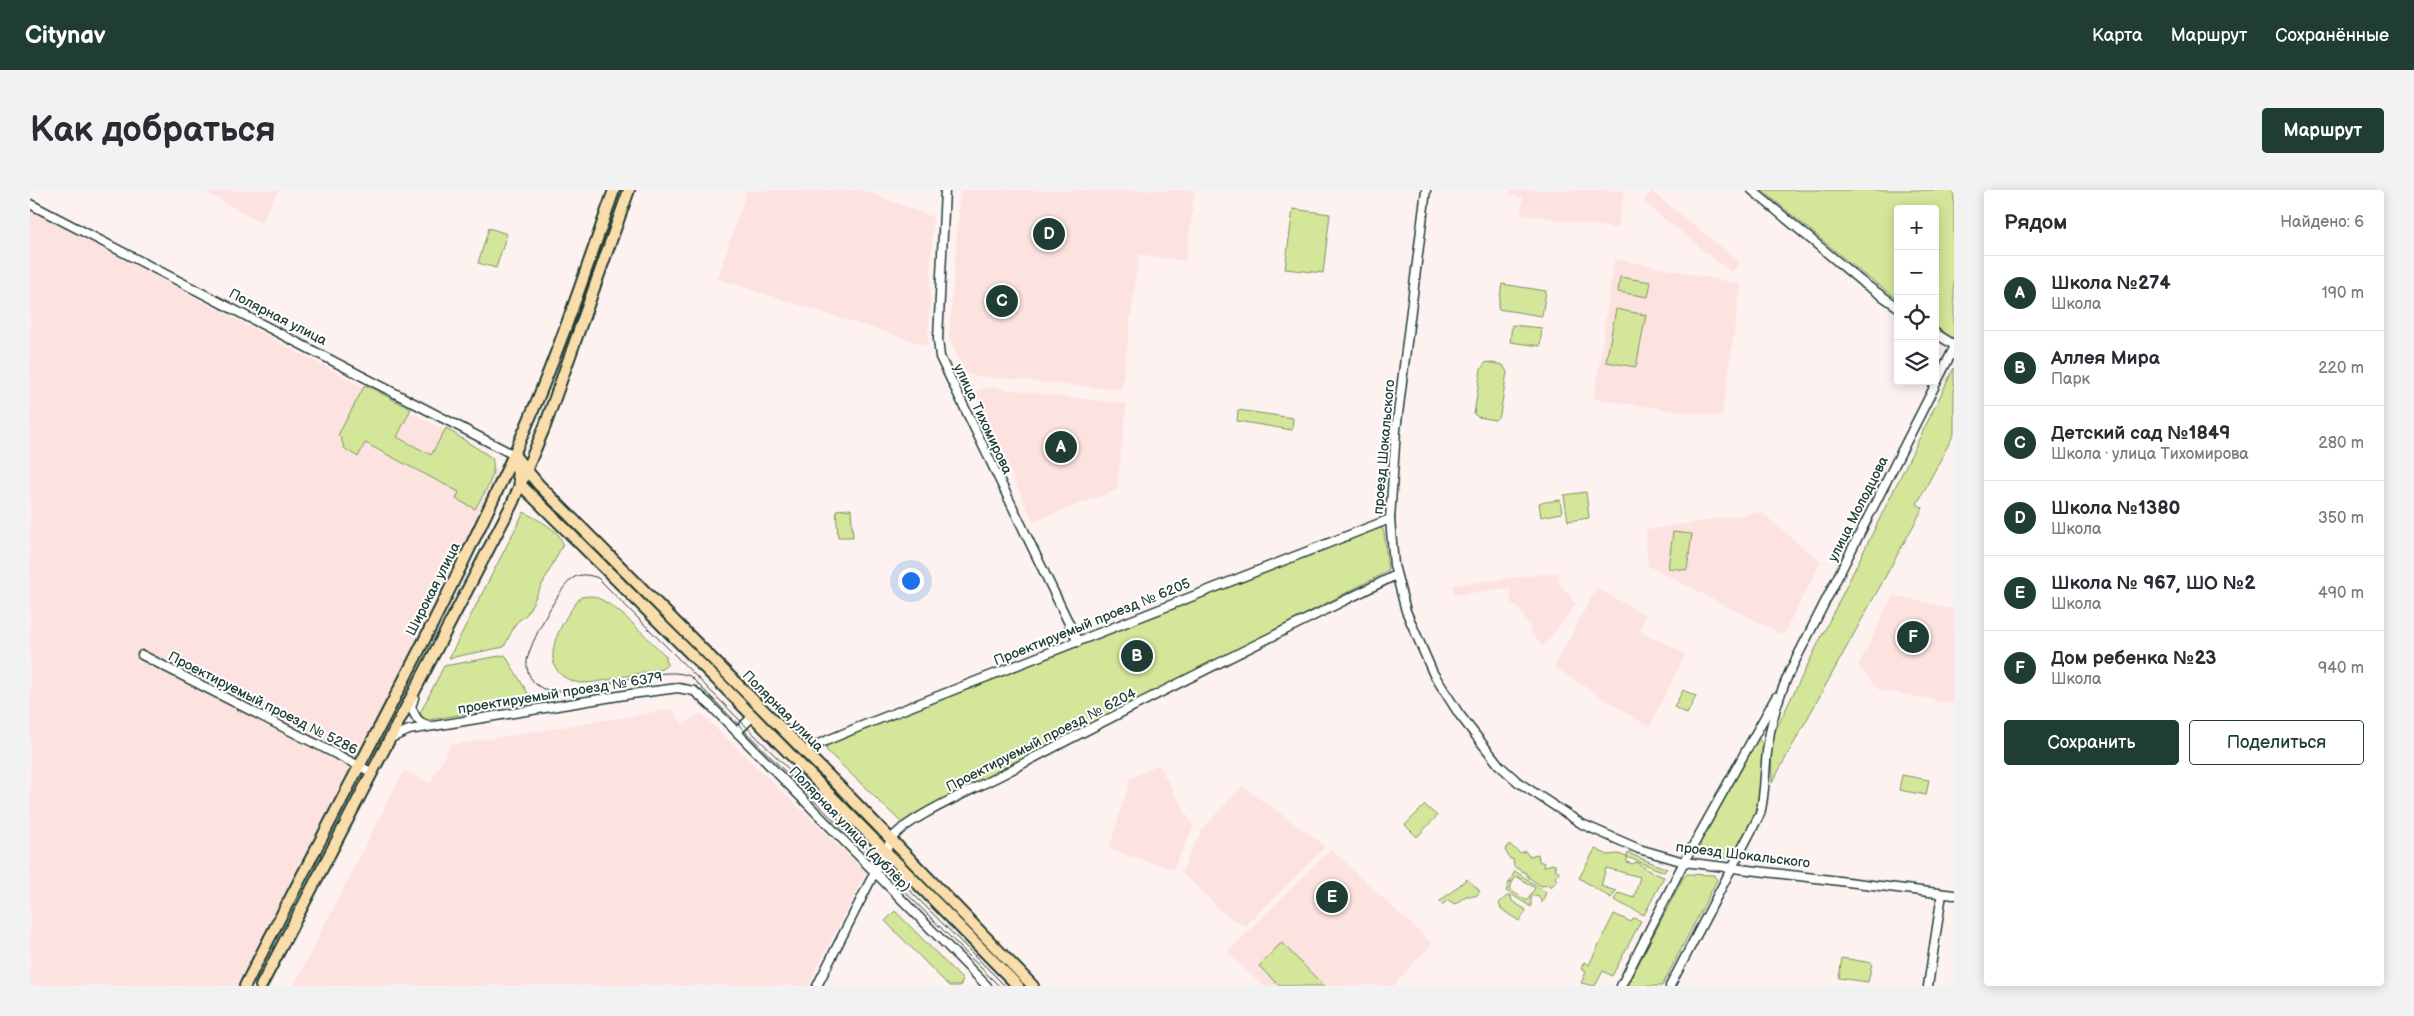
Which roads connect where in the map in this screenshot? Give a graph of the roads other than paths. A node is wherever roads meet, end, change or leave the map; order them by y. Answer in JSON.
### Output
{"nodes":[{"id":1,"x":614,"y":190,"type":"edge"},
{"id":2,"x":629,"y":190,"type":"edge"},
{"id":3,"x":944,"y":190,"type":"edge"},
{"id":4,"x":1426,"y":190,"type":"edge"},
{"id":5,"x":1752,"y":190,"type":"edge"},
{"id":6,"x":30,"y":204,"type":"edge"},
{"id":7,"x":1894,"y":303,"type":"edge"},
{"id":8,"x":1939,"y":336,"type":"edge"},
{"id":9,"x":1954,"y":347,"type":"edge"},
{"id":10,"x":514,"y":455,"type":"junction"},
{"id":11,"x":527,"y":468,"type":"junction"},
{"id":12,"x":520,"y":484,"type":"junction"},
{"id":13,"x":1390,"y":519,"type":"junction"},
{"id":14,"x":1396,"y":575,"type":"junction"},
{"id":15,"x":1078,"y":642,"type":"junction"},
{"id":16,"x":142,"y":655,"type":"dead end"},
{"id":17,"x":1786,"y":680,"type":"junction"},
{"id":18,"x":418,"y":687,"type":"junction"},
{"id":19,"x":694,"y":691,"type":"joint"},
{"id":20,"x":753,"y":716,"type":"junction"},
{"id":21,"x":430,"y":726,"type":"junction"},
{"id":22,"x":737,"y":732,"type":"junction"},
{"id":23,"x":391,"y":738,"type":"junction"},
{"id":24,"x":1753,"y":739,"type":"junction"},
{"id":25,"x":1767,"y":746,"type":"junction"},
{"id":26,"x":805,"y":752,"type":"junction"},
{"id":27,"x":359,"y":766,"type":"junction"},
{"id":28,"x":373,"y":773,"type":"junction"},
{"id":29,"x":891,"y":840,"type":"junction"},
{"id":30,"x":886,"y":851,"type":"junction"},
{"id":31,"x":1684,"y":862,"type":"junction"},
{"id":32,"x":1731,"y":868,"type":"junction"},
{"id":33,"x":874,"y":872,"type":"junction"},
{"id":34,"x":1942,"y":894,"type":"junction"},
{"id":35,"x":1954,"y":895,"type":"edge"},
{"id":36,"x":245,"y":986,"type":"edge"},
{"id":37,"x":261,"y":986,"type":"edge"},
{"id":38,"x":817,"y":986,"type":"edge"},
{"id":39,"x":987,"y":986,"type":"edge"},
{"id":40,"x":1018,"y":986,"type":"edge"},
{"id":41,"x":1033,"y":986,"type":"edge"},
{"id":42,"x":1621,"y":986,"type":"edge"},
{"id":43,"x":1670,"y":986,"type":"edge"},
{"id":44,"x":1928,"y":986,"type":"edge"}],
"edges":[{"from":1,"to":10,"type":"main road","name":"Широкая улица"},
{"from":2,"to":11,"type":"main road"},
{"from":3,"to":15,"type":"street","name":"улица Тихомирова"},
{"from":4,"to":13,"type":"street","name":"проезд Шокальского"},
{"from":5,"to":7,"type":"street"},
{"from":6,"to":10,"type":"street","name":"Полярная улица"},
{"from":8,"to":9,"type":"street"},
{"from":9,"to":17,"type":"street","name":"улица Молодцова"},
{"from":10,"to":11,"type":"main road","name":"Полярная улица"},
{"from":10,"to":12,"type":"main road"},
{"from":10,"to":27,"type":"main road","name":"Широкая улица"},
{"from":11,"to":12,"type":"main road"},
{"from":11,"to":26,"type":"main road","name":"Полярная улица"},
{"from":12,"to":18,"type":"main road"},
{"from":12,"to":20,"type":"main road","name":"Полярная улица"},
{"from":13,"to":14,"type":"street","name":"проезд Шокальского"},
{"from":13,"to":15,"type":"street","name":"Проектируемый проезд № 6205"},
{"from":14,"to":29,"type":"street","name":"Проектируемый проезд № 6204"},
{"from":14,"to":31,"type":"street","name":"проезд Шокальского"},
{"from":15,"to":26,"type":"street","name":"Проектируемый проезд № 6205"},
{"from":16,"to":27,"type":"street","name":"Проектируемый проезд № 5286"},
{"from":17,"to":24,"type":"street","name":"улица Молодцова"},
{"from":17,"to":25,"type":"street","name":"улица Молодцова"},
{"from":18,"to":21,"type":"street"},
{"from":18,"to":23,"type":"main road"},
{"from":19,"to":21,"type":"street","name":"проектируемый проезд № 6379"},
{"from":19,"to":22,"type":"street","name":"Полярная улица (дублёр)"},
{"from":20,"to":22,"type":"street"},
{"from":20,"to":30,"type":"main road","name":"Полярная улица"},
{"from":21,"to":23,"type":"street","name":"проектируемый проезд № 6379"},
{"from":22,"to":33,"type":"street","name":"Полярная улица (дублёр)"},
{"from":23,"to":28,"type":"main road"},
{"from":24,"to":25,"type":"street"},
{"from":24,"to":31,"type":"street","name":"улица Молодцова"},
{"from":25,"to":32,"type":"street","name":"улица Молодцова"},
{"from":26,"to":29,"type":"main road","name":"Полярная улица"},
{"from":27,"to":28,"type":"street","name":"Проектируемый проезд № 5286"},
{"from":27,"to":36,"type":"main road","name":"Широкая улица"},
{"from":28,"to":37,"type":"main road"},
{"from":29,"to":30,"type":"street"},
{"from":29,"to":41,"type":"main road","name":"Полярная улица"},
{"from":30,"to":33,"type":"street"},
{"from":30,"to":40,"type":"main road","name":"Полярная улица"},
{"from":31,"to":32,"type":"street","name":"проезд Шокальского"},
{"from":31,"to":42,"type":"street","name":"улица Молодцова"},
{"from":32,"to":34,"type":"street","name":"проезд Шокальского"},
{"from":32,"to":43,"type":"street","name":"улица Молодцова"},
{"from":33,"to":38,"type":"street"},
{"from":33,"to":39,"type":"street","name":"Полярная улица (дублёр)"},
{"from":34,"to":35,"type":"street","name":"проезд Шокальского"},
{"from":34,"to":44,"type":"street"}]}
